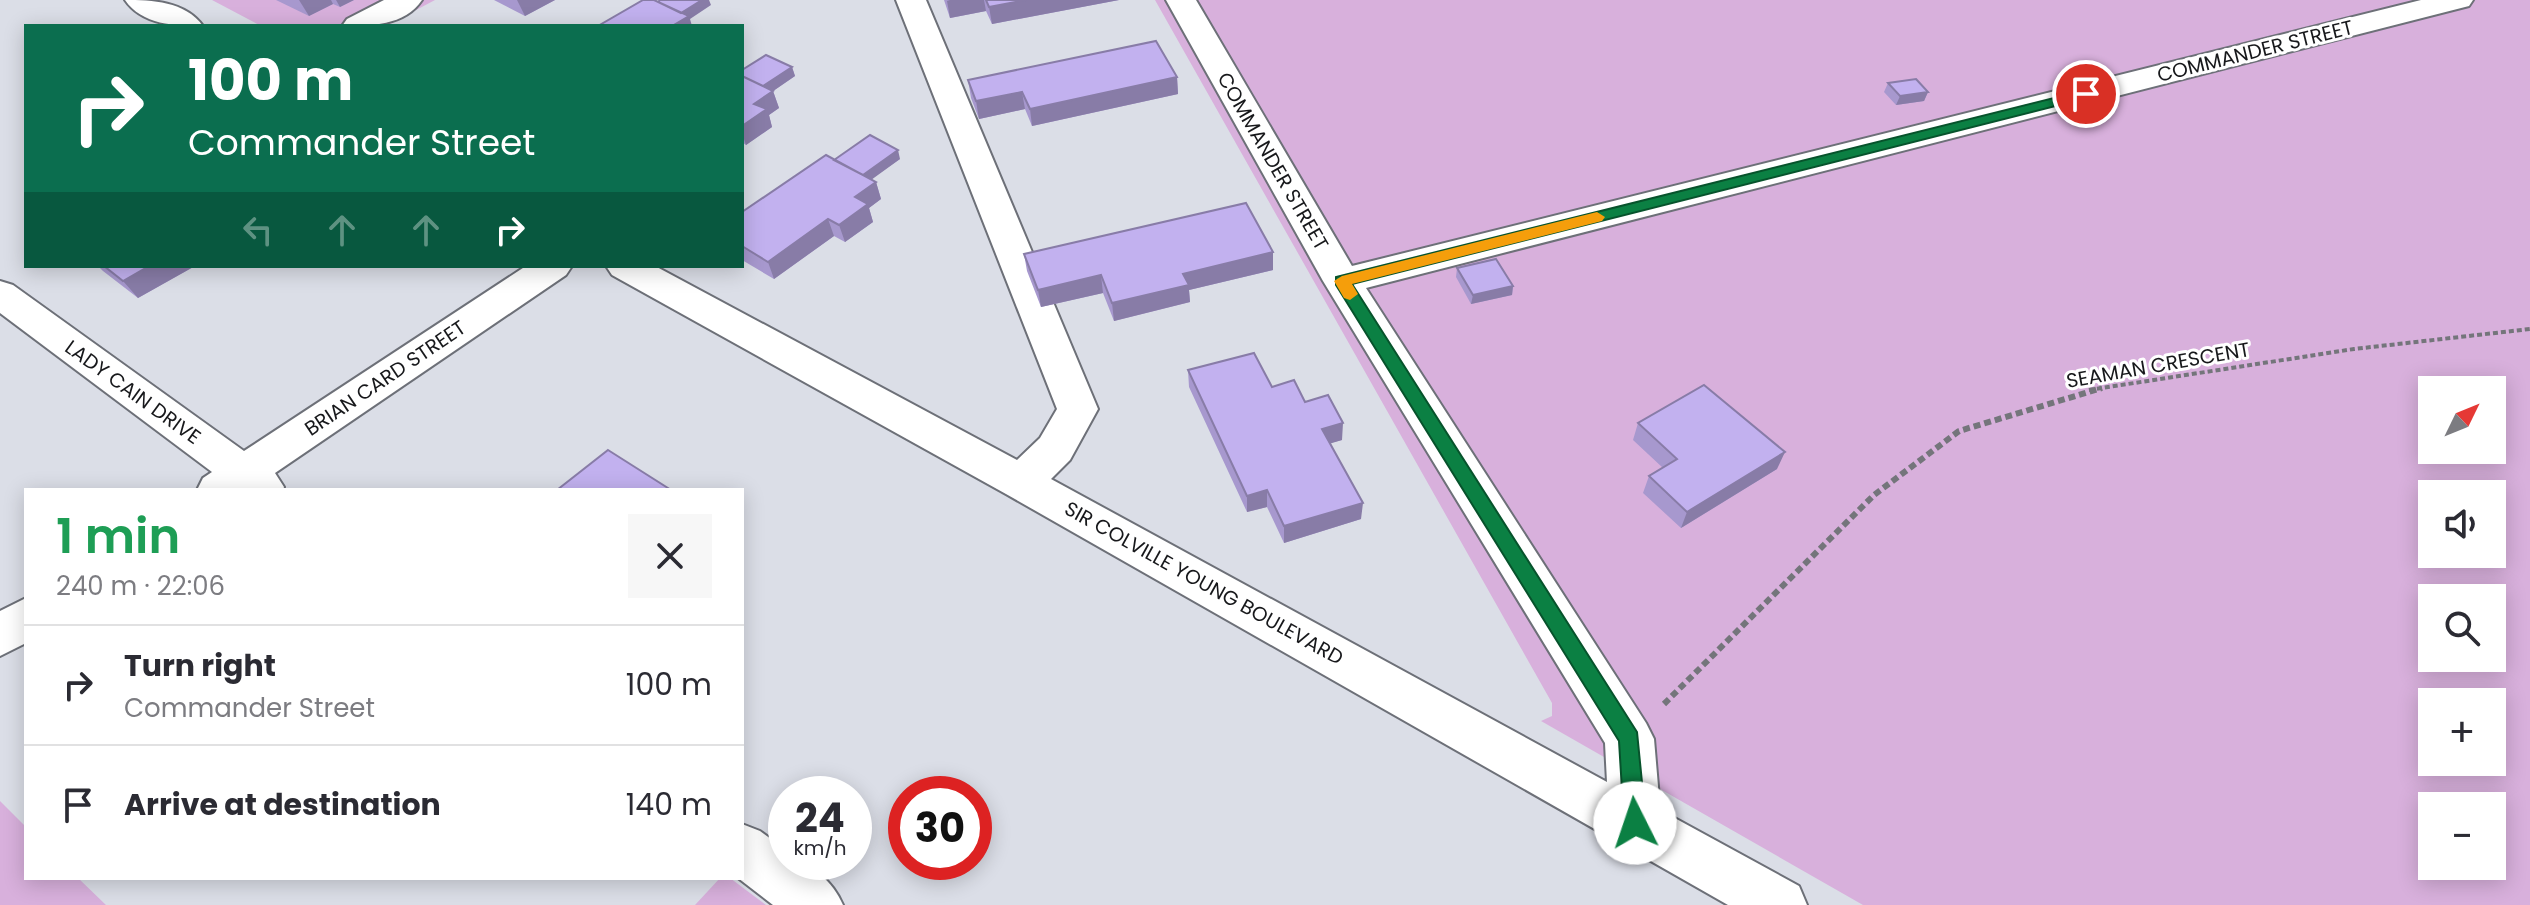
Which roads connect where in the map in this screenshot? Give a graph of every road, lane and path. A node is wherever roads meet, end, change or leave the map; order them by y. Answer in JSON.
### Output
{"nodes":[{"id":1,"x":140,"y":0,"type":"edge"},
{"id":2,"x":407,"y":0,"type":"edge"},
{"id":3,"x":911,"y":0,"type":"edge"},
{"id":4,"x":1181,"y":0,"type":"edge"},
{"id":5,"x":2458,"y":0,"type":"edge"},
{"id":6,"x":183,"y":24,"type":"edge"},
{"id":7,"x":362,"y":24,"type":"edge"},
{"id":8,"x":550,"y":268,"type":"edge"},
{"id":9,"x":629,"y":268,"type":"edge"},
{"id":10,"x":1342,"y":281,"type":"junction"},
{"id":11,"x":0,"y":294,"type":"edge"},
{"id":12,"x":2530,"y":329,"type":"edge"},
{"id":13,"x":1021,"y":482,"type":"junction"},
{"id":14,"x":243,"y":484,"type":"edge"},
{"id":15,"x":24,"y":619,"type":"edge"},
{"id":16,"x":0,"y":636,"type":"edge"},
{"id":17,"x":1629,"y":739,"type":"junction"},
{"id":18,"x":1635,"y":823,"type":"junction"},
{"id":19,"x":744,"y":851,"type":"edge"},
{"id":20,"x":816,"y":905,"type":"edge"},
{"id":21,"x":1780,"y":905,"type":"edge"}],
"edges":[{"from":1,"to":6,"type":"street"},
{"from":2,"to":7,"type":"street"},
{"from":3,"to":13,"type":"street"},
{"from":4,"to":10,"type":"street","name":"COMMANDER STREET"},
{"from":5,"to":10,"type":"street","name":"COMMANDER STREET"},
{"from":8,"to":14,"type":"street","name":"BRIAN CARD STREET"},
{"from":9,"to":13,"type":"street","name":"SIR COLVILLE YOUNG BOULEVARD"},
{"from":10,"to":17,"type":"street"},
{"from":11,"to":14,"type":"street","name":"LADY CAIN DRIVE"},
{"from":12,"to":17,"type":"path","name":"SEAMAN CRESCENT"},
{"from":13,"to":18,"type":"street","name":"SIR COLVILLE YOUNG BOULEVARD"},
{"from":15,"to":16,"type":"street"},
{"from":17,"to":18,"type":"street"},
{"from":18,"to":21,"type":"street","name":"SIR COLVILLE YOUNG BOULEVARD"},
{"from":19,"to":20,"type":"street"}]}
